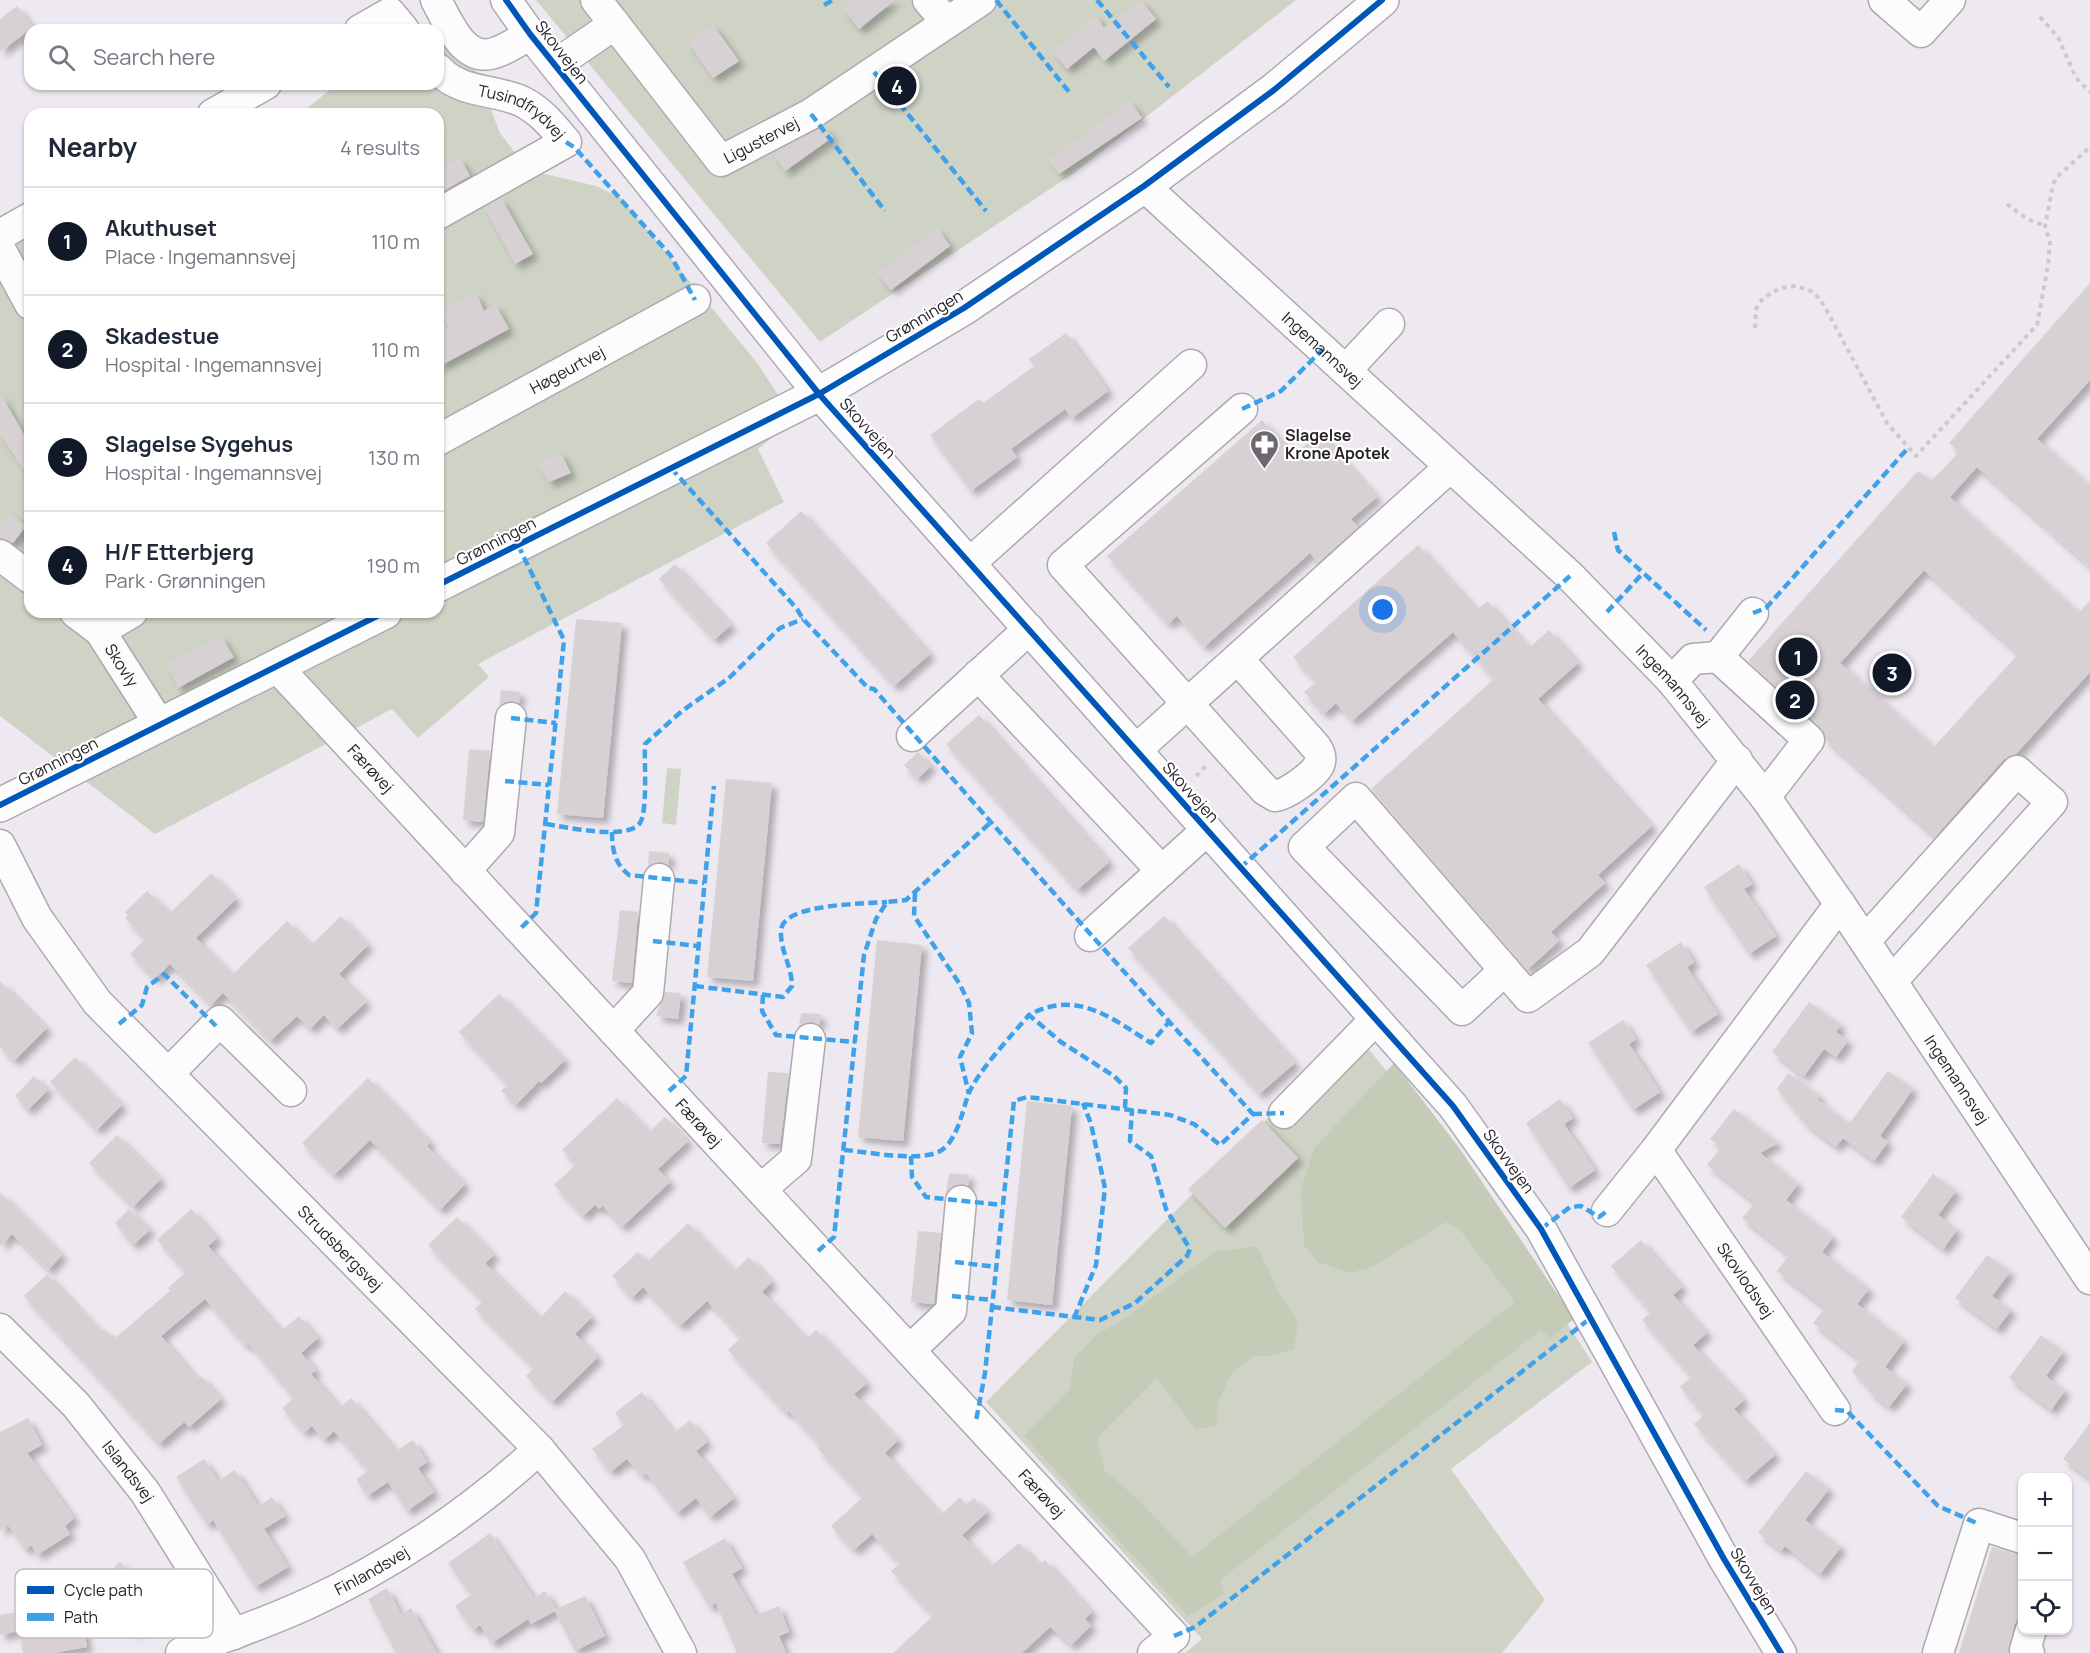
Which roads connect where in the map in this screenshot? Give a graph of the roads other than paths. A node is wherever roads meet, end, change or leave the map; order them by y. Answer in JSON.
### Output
{"nodes":[{"id":1,"x":436,"y":0,"type":"edge"},
{"id":2,"x":506,"y":0,"type":"edge"},
{"id":3,"x":596,"y":0,"type":"edge"},
{"id":4,"x":928,"y":0,"type":"edge"},
{"id":5,"x":981,"y":0,"type":"edge"},
{"id":6,"x":1382,"y":0,"type":"edge"},
{"id":7,"x":1884,"y":0,"type":"edge"},
{"id":8,"x":1950,"y":0,"type":"edge"},
{"id":9,"x":947,"y":22,"type":"junction"},
{"id":10,"x":615,"y":24,"type":"junction"},
{"id":11,"x":530,"y":34,"type":"junction"},
{"id":12,"x":555,"y":65,"type":"junction"},
{"id":13,"x":444,"y":76,"type":"edge"},
{"id":14,"x":255,"y":90,"type":"edge"},
{"id":15,"x":224,"y":108,"type":"edge"},
{"id":16,"x":1144,"y":186,"type":"junction"},
{"id":17,"x":444,"y":211,"type":"edge"},
{"id":18,"x":24,"y":221,"type":"edge"},
{"id":19,"x":0,"y":235,"type":"edge"},
{"id":20,"x":0,"y":249,"type":"edge"},
{"id":21,"x":24,"y":293,"type":"edge"},
{"id":22,"x":695,"y":300,"type":"dead end"},
{"id":23,"x":1389,"y":324,"type":"dead end"},
{"id":24,"x":1191,"y":365,"type":"dead end"},
{"id":25,"x":1346,"y":370,"type":"junction"},
{"id":26,"x":819,"y":394,"type":"junction"},
{"id":27,"x":1242,"y":409,"type":"dead end"},
{"id":28,"x":444,"y":438,"type":"edge"},
{"id":29,"x":1450,"y":467,"type":"junction"},
{"id":30,"x":0,"y":555,"type":"edge"},
{"id":31,"x":969,"y":563,"type":"junction"},
{"id":32,"x":24,"y":573,"type":"edge"},
{"id":33,"x":444,"y":582,"type":"edge"},
{"id":34,"x":1754,"y":614,"type":"dead end"},
{"id":35,"x":83,"y":618,"type":"edge"},
{"id":36,"x":122,"y":618,"type":"edge"},
{"id":37,"x":373,"y":618,"type":"edge"},
{"id":38,"x":1029,"y":629,"type":"junction"},
{"id":39,"x":100,"y":631,"type":"junction"},
{"id":40,"x":1718,"y":657,"type":"junction"},
{"id":41,"x":1238,"y":659,"type":"junction"},
{"id":42,"x":277,"y":667,"type":"junction"},
{"id":43,"x":978,"y":675,"type":"junction"},
{"id":44,"x":1672,"y":681,"type":"junction"},
{"id":45,"x":1189,"y":703,"type":"junction"},
{"id":46,"x":511,"y":718,"type":"dead end"},
{"id":47,"x":160,"y":725,"type":"junction"},
{"id":48,"x":912,"y":735,"type":"dead end"},
{"id":49,"x":1136,"y":750,"type":"junction"},
{"id":50,"x":1737,"y":760,"type":"junction"},
{"id":51,"x":1765,"y":797,"type":"junction"},
{"id":52,"x":0,"y":805,"type":"edge"},
{"id":53,"x":1207,"y":830,"type":"junction"},
{"id":54,"x":0,"y":845,"type":"edge"},
{"id":55,"x":465,"y":871,"type":"junction"},
{"id":56,"x":1162,"y":871,"type":"junction"},
{"id":57,"x":659,"y":879,"type":"dead end"},
{"id":58,"x":1840,"y":904,"type":"junction"},
{"id":59,"x":1090,"y":936,"type":"dead end"},
{"id":60,"x":1865,"y":940,"type":"junction"},
{"id":61,"x":1505,"y":970,"type":"junction"},
{"id":62,"x":1892,"y":981,"type":"junction"},
{"id":63,"x":1375,"y":1020,"type":"junction"},
{"id":64,"x":614,"y":1030,"type":"junction"},
{"id":65,"x":810,"y":1039,"type":"dead end"},
{"id":66,"x":168,"y":1074,"type":"junction"},
{"id":67,"x":291,"y":1091,"type":"dead end"},
{"id":68,"x":1284,"y":1113,"type":"dead end"},
{"id":69,"x":1656,"y":1150,"type":"junction"},
{"id":70,"x":761,"y":1190,"type":"junction"},
{"id":71,"x":961,"y":1202,"type":"dead end"},
{"id":72,"x":1608,"y":1211,"type":"dead end"},
{"id":73,"x":2090,"y":1279,"type":"edge"},
{"id":74,"x":0,"y":1329,"type":"edge"},
{"id":75,"x":910,"y":1350,"type":"junction"},
{"id":76,"x":1835,"y":1410,"type":"dead end"},
{"id":77,"x":539,"y":1449,"type":"junction"},
{"id":78,"x":2018,"y":1537,"type":"edge"},
{"id":79,"x":193,"y":1569,"type":"edge"},
{"id":80,"x":213,"y":1600,"type":"edge"},
{"id":81,"x":234,"y":1634,"type":"junction"},
{"id":82,"x":2030,"y":1635,"type":"edge"},
{"id":83,"x":1163,"y":1645,"type":"edge"},
{"id":84,"x":182,"y":1653,"type":"edge"},
{"id":85,"x":681,"y":1653,"type":"edge"},
{"id":86,"x":1781,"y":1653,"type":"edge"},
{"id":87,"x":1938,"y":1653,"type":"edge"},
{"id":88,"x":2029,"y":1653,"type":"edge"}],
"edges":[{"from":1,"to":11,"type":"street"},
{"from":2,"to":11,"type":"street","name":"Skovvejen"},
{"from":3,"to":10,"type":"street","name":"Ligustervej"},
{"from":4,"to":9,"type":"street"},
{"from":5,"to":9,"type":"street","name":"Ligustervej"},
{"from":6,"to":16,"type":"main road","name":"Grønningen"},
{"from":7,"to":8,"type":"street"},
{"from":9,"to":10,"type":"street","name":"Ligustervej"},
{"from":10,"to":12,"type":"street"},
{"from":11,"to":12,"type":"street","name":"Skovvejen"},
{"from":12,"to":26,"type":"street","name":"Skovvejen"},
{"from":13,"to":17,"type":"street","name":"Tusindfrydvej"},
{"from":14,"to":15,"type":"street"},
{"from":16,"to":25,"type":"street","name":"Ingemannsvej"},
{"from":16,"to":26,"type":"main road","name":"Grønningen"},
{"from":18,"to":19,"type":"street"},
{"from":20,"to":21,"type":"street"},
{"from":22,"to":28,"type":"street","name":"Høgeurtvej"},
{"from":23,"to":25,"type":"street"},
{"from":24,"to":31,"type":"street"},
{"from":25,"to":29,"type":"street","name":"Ingemannsvej"},
{"from":26,"to":31,"type":"street","name":"Skovvejen"},
{"from":26,"to":33,"type":"main road","name":"Grønningen"},
{"from":27,"to":45,"type":"street"},
{"from":29,"to":41,"type":"street"},
{"from":29,"to":44,"type":"street","name":"Ingemannsvej"},
{"from":30,"to":32,"type":"street"},
{"from":31,"to":38,"type":"street","name":"Skovvejen"},
{"from":34,"to":40,"type":"street"},
{"from":35,"to":39,"type":"street","name":"Skovly"},
{"from":36,"to":39,"type":"street"},
{"from":37,"to":42,"type":"main road","name":"Grønningen"},
{"from":38,"to":43,"type":"street"},
{"from":38,"to":49,"type":"street","name":"Skovvejen"},
{"from":39,"to":47,"type":"street","name":"Skovly"},
{"from":40,"to":44,"type":"street"},
{"from":40,"to":51,"type":"street"},
{"from":41,"to":45,"type":"street"},
{"from":41,"to":45,"type":"street"},
{"from":42,"to":47,"type":"main road","name":"Grønningen"},
{"from":42,"to":55,"type":"street","name":"Færøvej"},
{"from":43,"to":48,"type":"street"},
{"from":43,"to":56,"type":"street"},
{"from":44,"to":50,"type":"street","name":"Ingemannsvej"},
{"from":45,"to":49,"type":"street"},
{"from":46,"to":55,"type":"street"},
{"from":47,"to":52,"type":"main road","name":"Grønningen"},
{"from":49,"to":53,"type":"street","name":"Skovvejen"},
{"from":50,"to":51,"type":"street","name":"Ingemannsvej"},
{"from":50,"to":61,"type":"street"},
{"from":51,"to":58,"type":"street","name":"Ingemannsvej"},
{"from":53,"to":56,"type":"street"},
{"from":53,"to":63,"type":"street","name":"Skovvejen"},
{"from":54,"to":66,"type":"street","name":"Strudsbergsvej"},
{"from":55,"to":64,"type":"street","name":"Færøvej"},
{"from":56,"to":59,"type":"street"},
{"from":57,"to":64,"type":"street"},
{"from":58,"to":60,"type":"street","name":"Ingemannsvej"},
{"from":58,"to":69,"type":"street"},
{"from":60,"to":62,"type":"street","name":"Ingemannsvej"},
{"from":60,"to":62,"type":"street"},
{"from":61,"to":61,"type":"street"},
{"from":62,"to":73,"type":"street","name":"Ingemannsvej"},
{"from":63,"to":68,"type":"street"},
{"from":63,"to":86,"type":"street","name":"Skovvejen"},
{"from":64,"to":70,"type":"street","name":"Færøvej"},
{"from":65,"to":70,"type":"street"},
{"from":66,"to":67,"type":"street"},
{"from":66,"to":77,"type":"street","name":"Strudsbergsvej"},
{"from":69,"to":72,"type":"street"},
{"from":69,"to":76,"type":"street","name":"Skovlodsvej"},
{"from":70,"to":75,"type":"street","name":"Færøvej"},
{"from":71,"to":75,"type":"street"},
{"from":74,"to":79,"type":"street","name":"Islandsvej"},
{"from":75,"to":83,"type":"street","name":"Færøvej"},
{"from":77,"to":81,"type":"street","name":"Finlandsvej"},
{"from":77,"to":85,"type":"street","name":"Strudsbergsvej"},
{"from":78,"to":87,"type":"street"},
{"from":80,"to":81,"type":"street","name":"Islandsvej"},
{"from":81,"to":84,"type":"street","name":"Finlandsvej"},
{"from":82,"to":88,"type":"street"}]}
